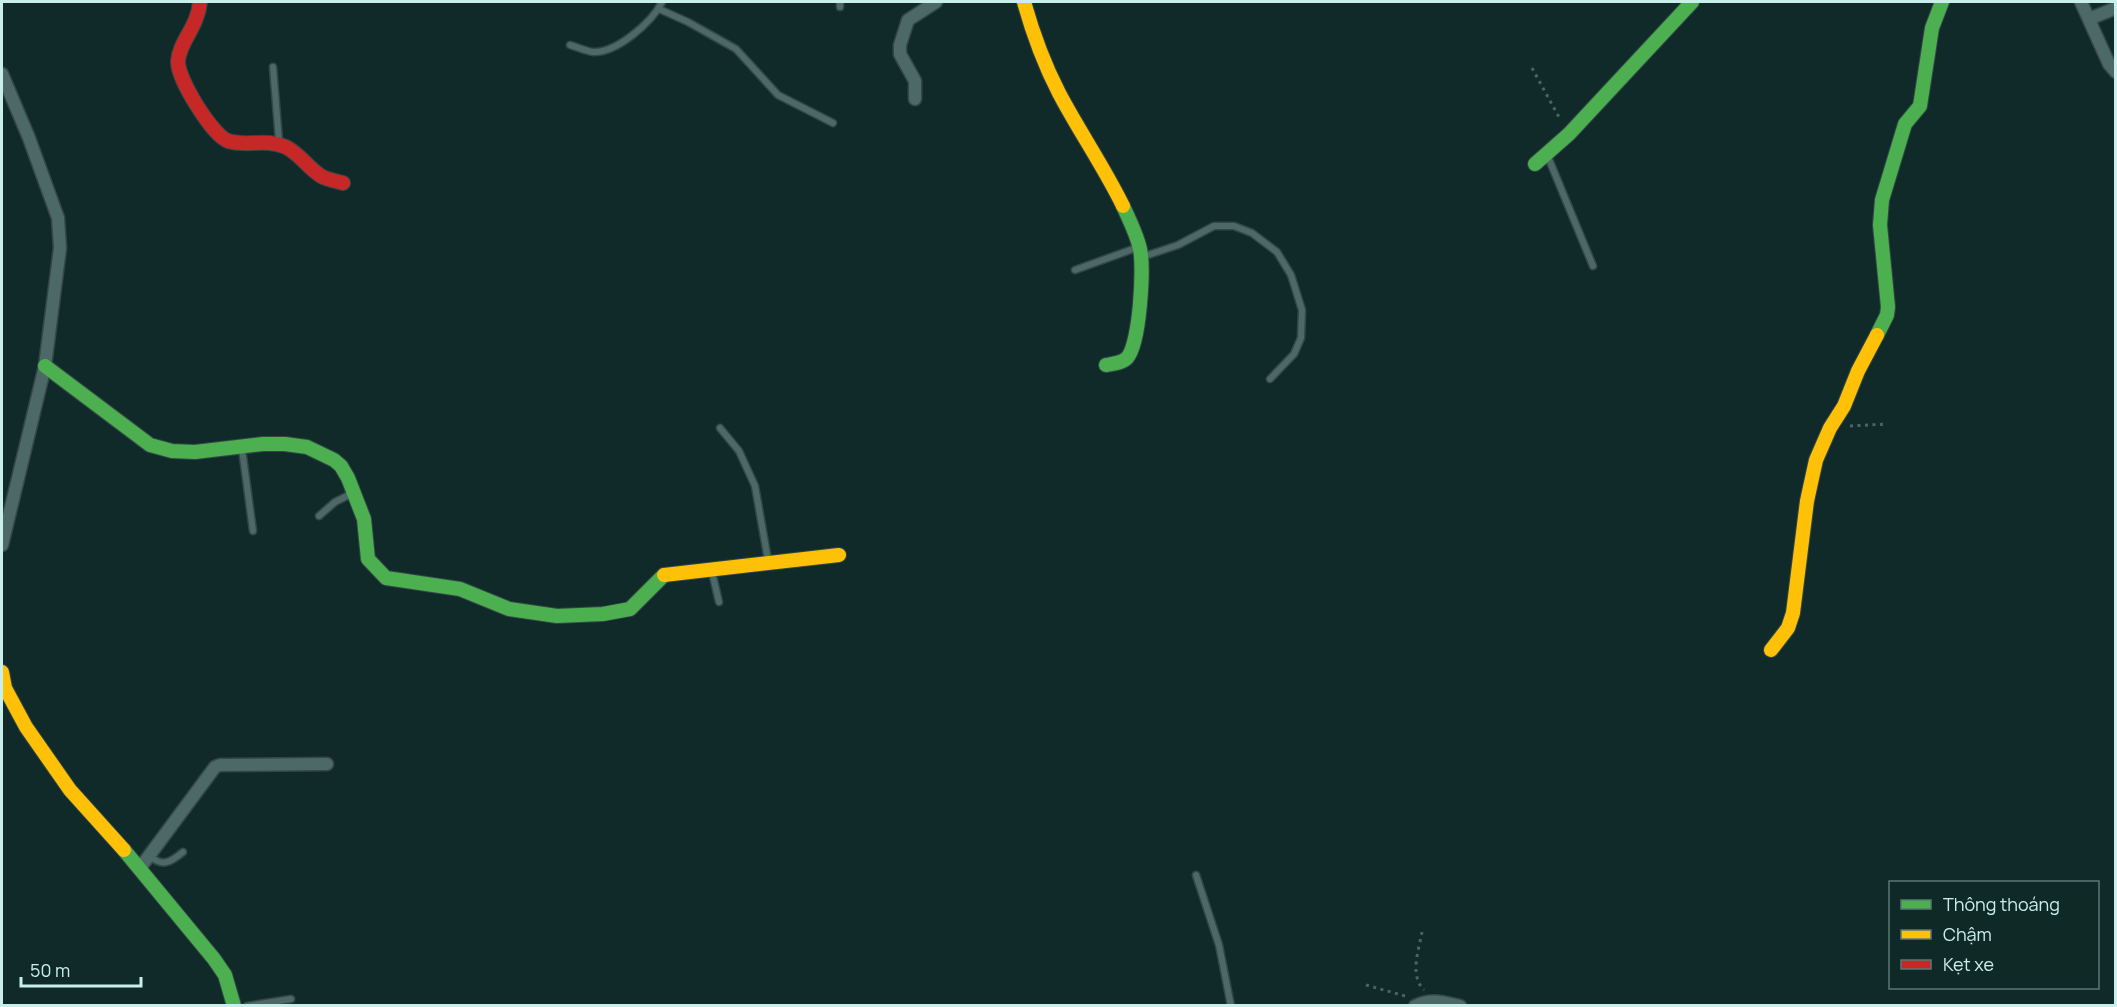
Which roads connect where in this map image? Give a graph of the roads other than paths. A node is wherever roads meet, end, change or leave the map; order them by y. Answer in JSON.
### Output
{"nodes":[{"id":1,"x":200,"y":2,"type":"edge"},
{"id":2,"x":662,"y":2,"type":"edge"},
{"id":3,"x":936,"y":2,"type":"edge"},
{"id":4,"x":1024,"y":2,"type":"edge"},
{"id":5,"x":1692,"y":2,"type":"edge"},
{"id":6,"x":1942,"y":2,"type":"edge"},
{"id":7,"x":2081,"y":2,"type":"edge"},
{"id":8,"x":2115,"y":8,"type":"edge"},
{"id":9,"x":658,"y":9,"type":"junction"},
{"id":10,"x":2089,"y":19,"type":"junction"},
{"id":11,"x":570,"y":45,"type":"dead end"},
{"id":12,"x":273,"y":67,"type":"dead end"},
{"id":13,"x":2115,"y":72,"type":"edge"},
{"id":14,"x":2,"y":74,"type":"edge"},
{"id":15,"x":915,"y":99,"type":"dead end"},
{"id":16,"x":833,"y":123,"type":"dead end"},
{"id":17,"x":279,"y":144,"type":"junction"},
{"id":18,"x":1547,"y":153,"type":"junction"},
{"id":19,"x":1535,"y":164,"type":"dead end"},
{"id":20,"x":342,"y":183,"type":"dead end"},
{"id":21,"x":1140,"y":252,"type":"junction"},
{"id":22,"x":1593,"y":266,"type":"dead end"},
{"id":23,"x":1075,"y":270,"type":"dead end"},
{"id":24,"x":1106,"y":365,"type":"dead end"},
{"id":25,"x":45,"y":366,"type":"junction"},
{"id":26,"x":1270,"y":379,"type":"dead end"},
{"id":27,"x":720,"y":428,"type":"dead end"},
{"id":28,"x":242,"y":446,"type":"junction"},
{"id":29,"x":354,"y":492,"type":"junction"},
{"id":30,"x":319,"y":516,"type":"dead end"},
{"id":31,"x":253,"y":531,"type":"dead end"},
{"id":32,"x":2,"y":545,"type":"edge"},
{"id":33,"x":839,"y":555,"type":"dead end"},
{"id":34,"x":768,"y":562,"type":"junction"},
{"id":35,"x":711,"y":568,"type":"junction"},
{"id":36,"x":719,"y":602,"type":"dead end"},
{"id":37,"x":1771,"y":650,"type":"dead end"},
{"id":38,"x":2,"y":672,"type":"edge"},
{"id":39,"x":327,"y":764,"type":"dead end"},
{"id":40,"x":183,"y":852,"type":"dead end"},
{"id":41,"x":149,"y":855,"type":"junction"},
{"id":42,"x":140,"y":868,"type":"junction"},
{"id":43,"x":1196,"y":875,"type":"dead end"},
{"id":44,"x":291,"y":999,"type":"dead end"},
{"id":45,"x":1418,"y":1004,"type":"edge"},
{"id":46,"x":234,"y":1005,"type":"edge"},
{"id":47,"x":247,"y":1005,"type":"edge"},
{"id":48,"x":1231,"y":1005,"type":"edge"},
{"id":49,"x":1460,"y":1005,"type":"edge"}],
"edges":[{"from":1,"to":17,"type":"street"},
{"from":2,"to":9,"type":"lane"},
{"from":3,"to":15,"type":"street"},
{"from":4,"to":21,"type":"street"},
{"from":5,"to":18,"type":"street"},
{"from":6,"to":37,"type":"street"},
{"from":7,"to":10,"type":"street"},
{"from":8,"to":10,"type":"street"},
{"from":9,"to":11,"type":"lane"},
{"from":9,"to":16,"type":"lane"},
{"from":10,"to":13,"type":"street"},
{"from":12,"to":17,"type":"lane"},
{"from":14,"to":25,"type":"street"},
{"from":17,"to":20,"type":"street"},
{"from":18,"to":19,"type":"street"},
{"from":18,"to":22,"type":"lane"},
{"from":21,"to":23,"type":"lane"},
{"from":21,"to":24,"type":"street"},
{"from":21,"to":26,"type":"lane"},
{"from":25,"to":28,"type":"street"},
{"from":25,"to":32,"type":"street"},
{"from":27,"to":34,"type":"lane"},
{"from":28,"to":29,"type":"street"},
{"from":28,"to":31,"type":"lane"},
{"from":29,"to":30,"type":"lane"},
{"from":29,"to":35,"type":"street"},
{"from":33,"to":34,"type":"street"},
{"from":34,"to":35,"type":"street"},
{"from":35,"to":36,"type":"lane"},
{"from":38,"to":42,"type":"street"},
{"from":39,"to":41,"type":"street"},
{"from":40,"to":41,"type":"lane"},
{"from":41,"to":42,"type":"street"},
{"from":42,"to":46,"type":"street"},
{"from":43,"to":48,"type":"lane"},
{"from":44,"to":47,"type":"lane"},
{"from":45,"to":49,"type":"street"}]}
